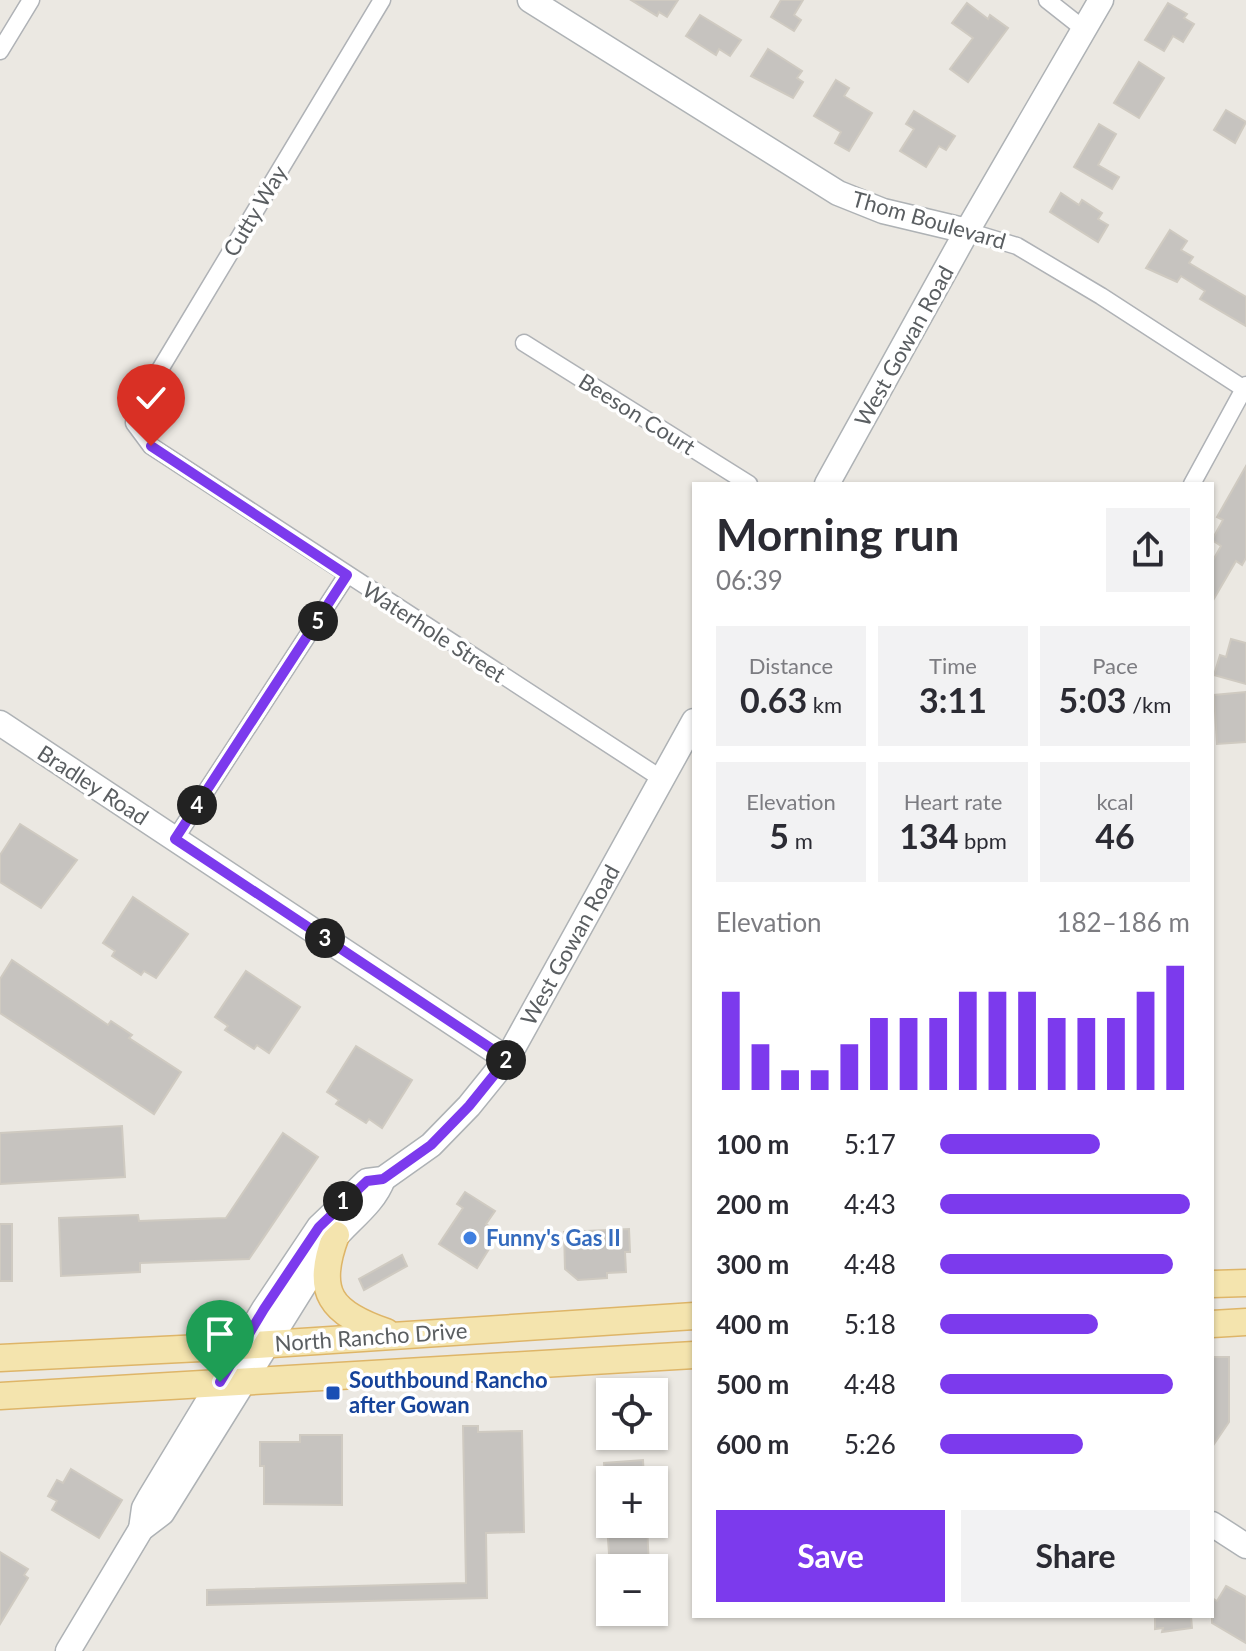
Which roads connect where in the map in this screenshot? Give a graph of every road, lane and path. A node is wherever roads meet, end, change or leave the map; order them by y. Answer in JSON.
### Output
{"nodes":[{"id":1,"x":31,"y":0,"type":"edge"},
{"id":2,"x":382,"y":0,"type":"edge"},
{"id":3,"x":530,"y":0,"type":"edge"},
{"id":4,"x":1047,"y":0,"type":"edge"},
{"id":5,"x":1101,"y":0,"type":"edge"},
{"id":6,"x":1085,"y":30,"type":"junction"},
{"id":7,"x":0,"y":51,"type":"edge"},
{"id":8,"x":967,"y":231,"type":"junction"},
{"id":9,"x":524,"y":343,"type":"dead end"},
{"id":10,"x":1245,"y":388,"type":"edge"},
{"id":11,"x":134,"y":423,"type":"joint"},
{"id":12,"x":746,"y":482,"type":"edge"},
{"id":13,"x":828,"y":482,"type":"edge"},
{"id":14,"x":1193,"y":482,"type":"edge"},
{"id":15,"x":347,"y":575,"type":"junction"},
{"id":16,"x":0,"y":723,"type":"edge"},
{"id":17,"x":692,"y":725,"type":"edge"},
{"id":18,"x":662,"y":779,"type":"junction"},
{"id":19,"x":175,"y":839,"type":"junction"},
{"id":20,"x":507,"y":1059,"type":"junction"},
{"id":21,"x":383,"y":1179,"type":"junction"},
{"id":22,"x":336,"y":1235,"type":"junction"},
{"id":23,"x":1246,"y":1283,"type":"edge"},
{"id":24,"x":1214,"y":1284,"type":"edge"},
{"id":25,"x":692,"y":1316,"type":"edge"},
{"id":26,"x":1246,"y":1322,"type":"edge"},
{"id":27,"x":1214,"y":1324,"type":"edge"},
{"id":28,"x":393,"y":1335,"type":"junction"},
{"id":29,"x":254,"y":1345,"type":"junction"},
{"id":30,"x":692,"y":1355,"type":"edge"},
{"id":31,"x":0,"y":1358,"type":"edge"},
{"id":32,"x":232,"y":1382,"type":"junction"},
{"id":33,"x":0,"y":1396,"type":"edge"},
{"id":34,"x":1214,"y":1525,"type":"edge"},
{"id":35,"x":1246,"y":1546,"type":"edge"},
{"id":36,"x":68,"y":1651,"type":"edge"}],
"edges":[{"from":1,"to":7,"type":"street"},
{"from":2,"to":11,"type":"street","name":"Cutty Way"},
{"from":3,"to":8,"type":"street","name":"Thom Boulevard"},
{"from":4,"to":6,"type":"street"},
{"from":5,"to":6,"type":"street","name":"West Gowan Road"},
{"from":6,"to":8,"type":"street","name":"West Gowan Road"},
{"from":8,"to":10,"type":"street","name":"Thom Boulevard"},
{"from":8,"to":13,"type":"street","name":"West Gowan Road"},
{"from":9,"to":12,"type":"street","name":"Beeson Court"},
{"from":10,"to":14,"type":"street"},
{"from":11,"to":15,"type":"street","name":"Waterhole Street"},
{"from":15,"to":18,"type":"street","name":"Waterhole Street"},
{"from":15,"to":19,"type":"street"},
{"from":16,"to":19,"type":"street","name":"Bradley Road"},
{"from":17,"to":18,"type":"street","name":"West Gowan Road"},
{"from":18,"to":20,"type":"street","name":"West Gowan Road"},
{"from":19,"to":20,"type":"street","name":"Bradley Road"},
{"from":20,"to":21,"type":"street","name":"West Gowan Road"},
{"from":21,"to":22,"type":"street","name":"West Gowan Road"},
{"from":21,"to":29,"type":"street","name":"West Gowan Road"},
{"from":22,"to":28,"type":"main road"},
{"from":22,"to":29,"type":"street","name":"West Gowan Road"},
{"from":23,"to":24,"type":"main road"},
{"from":25,"to":28,"type":"main road","name":"North Rancho Drive"},
{"from":26,"to":27,"type":"main road"},
{"from":28,"to":29,"type":"main road","name":"North Rancho Drive"},
{"from":29,"to":31,"type":"main road","name":"North Rancho Drive"},
{"from":29,"to":32,"type":"street","name":"West Gowan Road"},
{"from":30,"to":32,"type":"main road","name":"North Rancho Drive"},
{"from":32,"to":33,"type":"main road","name":"North Rancho Drive"},
{"from":32,"to":36,"type":"street","name":"West Gowan Road"},
{"from":34,"to":35,"type":"street"}]}
